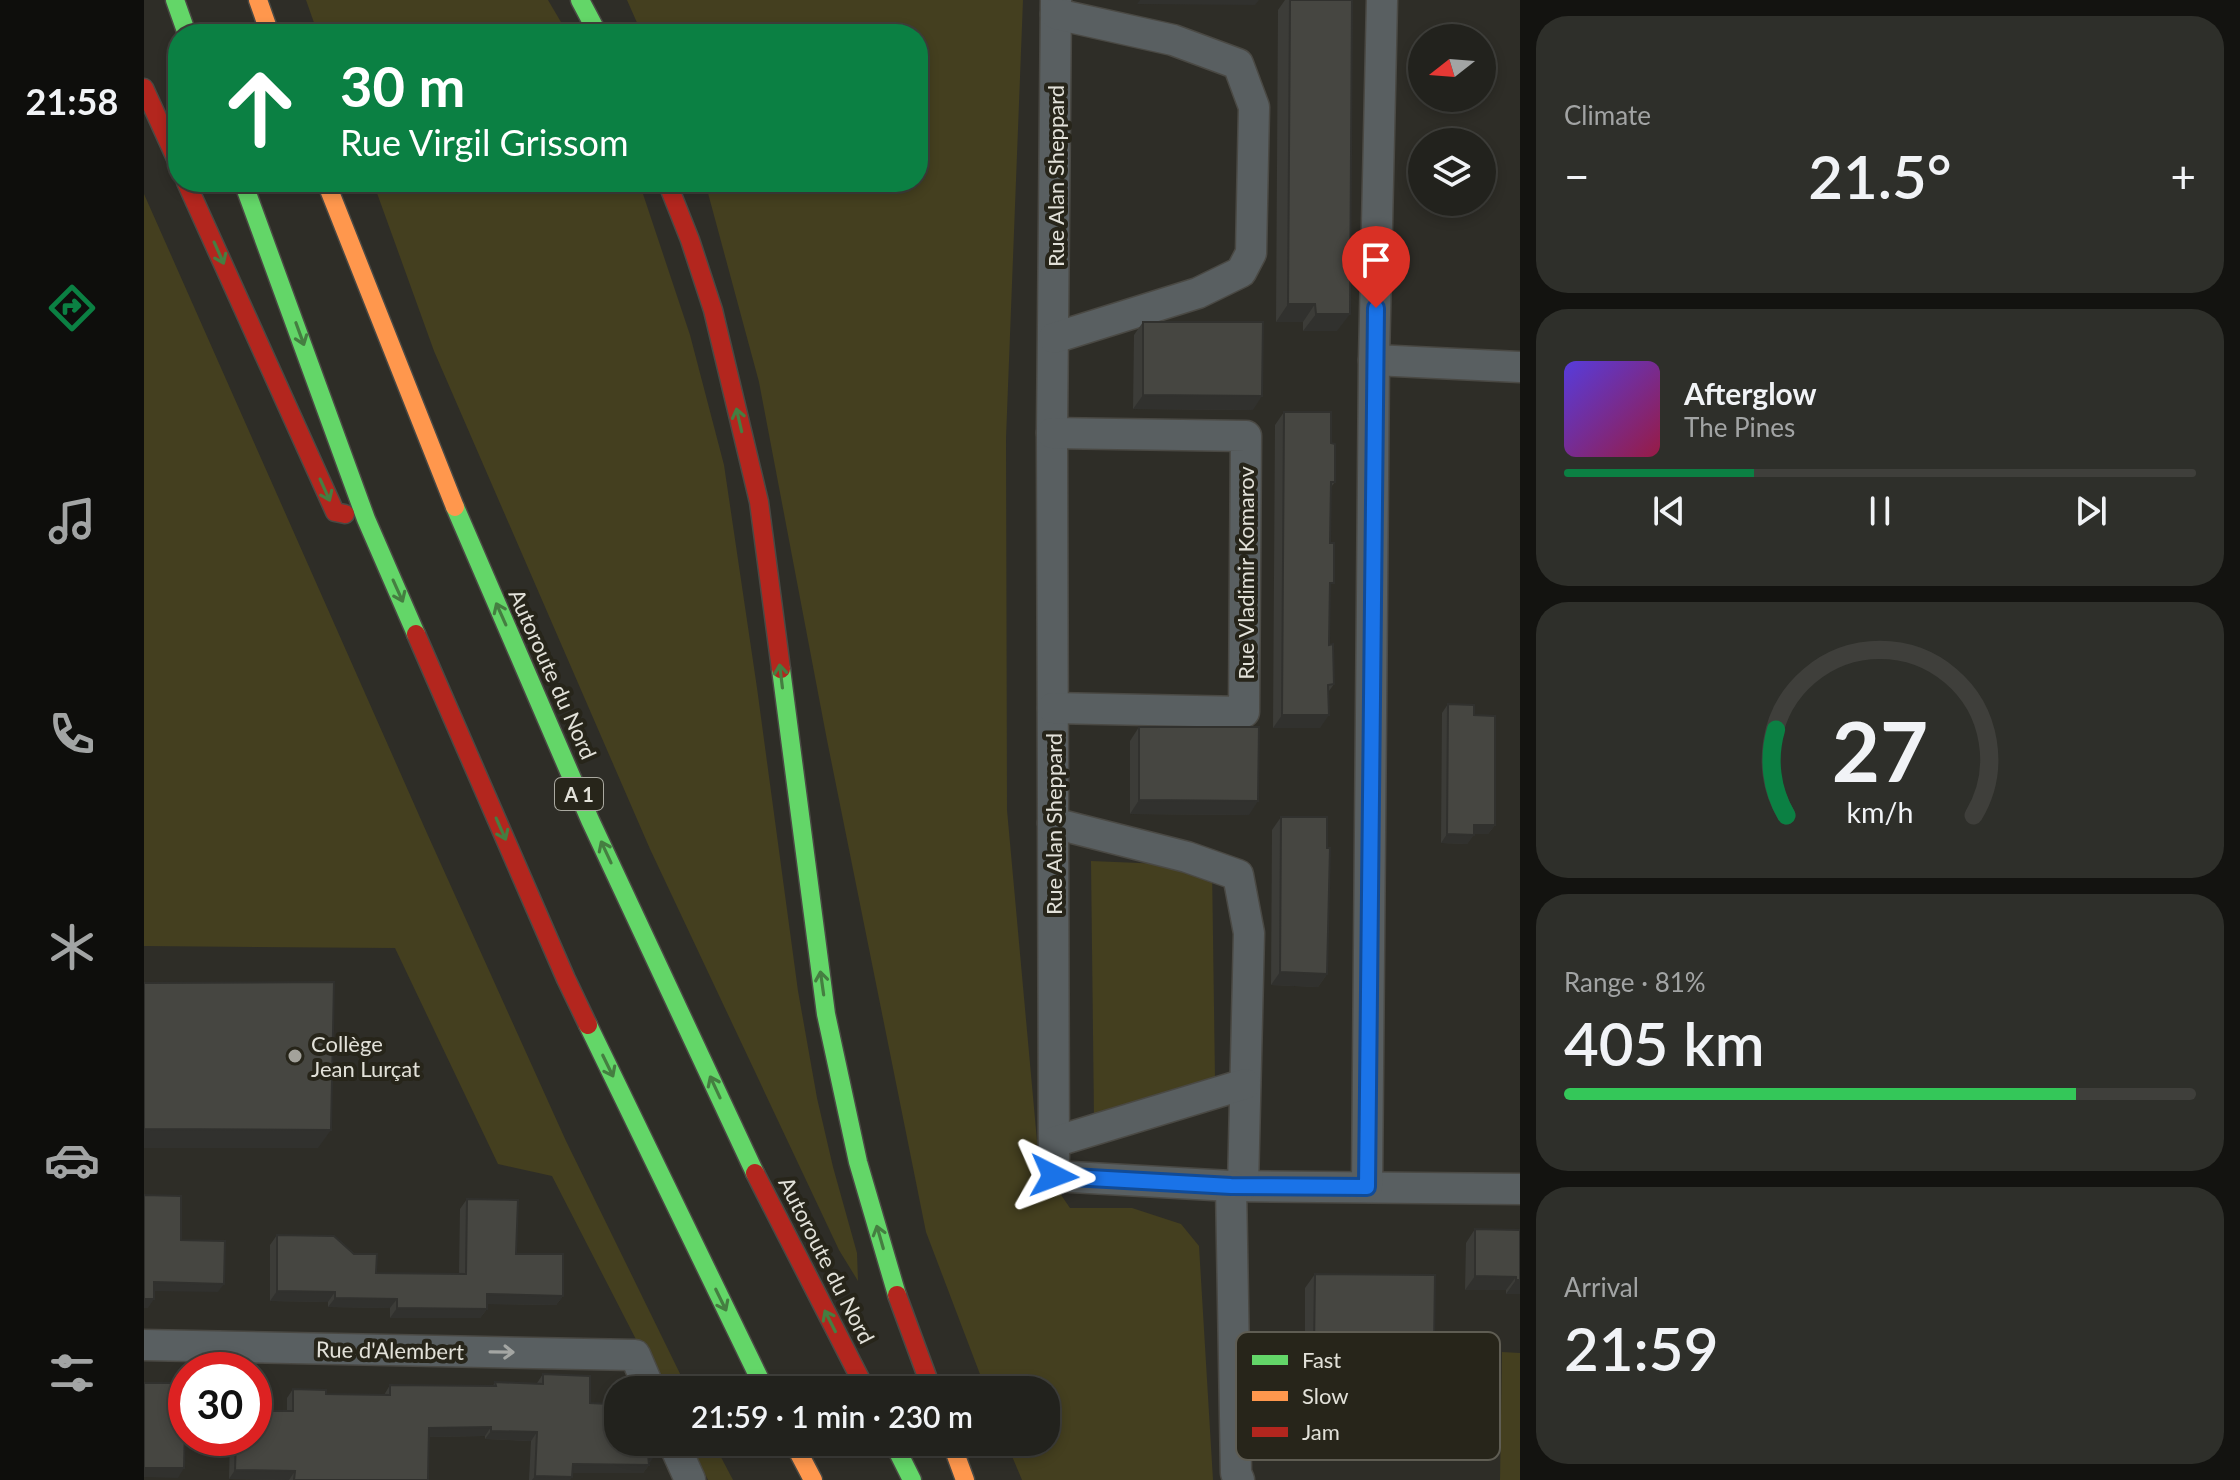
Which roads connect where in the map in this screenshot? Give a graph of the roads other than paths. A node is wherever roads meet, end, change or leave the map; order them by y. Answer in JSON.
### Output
{"nodes":[{"id":1,"x":175,"y":0,"type":"edge"},
{"id":2,"x":258,"y":0,"type":"edge"},
{"id":3,"x":580,"y":0,"type":"edge"},
{"id":4,"x":1382,"y":0,"type":"edge"},
{"id":5,"x":1056,"y":7,"type":"edge"},
{"id":6,"x":183,"y":24,"type":"edge"},
{"id":7,"x":266,"y":24,"type":"edge"},
{"id":8,"x":593,"y":24,"type":"edge"},
{"id":9,"x":144,"y":88,"type":"edge"},
{"id":10,"x":168,"y":141,"type":"edge"},
{"id":11,"x":191,"y":192,"type":"edge"},
{"id":12,"x":247,"y":192,"type":"edge"},
{"id":13,"x":330,"y":192,"type":"edge"},
{"id":14,"x":671,"y":192,"type":"edge"},
{"id":15,"x":1054,"y":338,"type":"junction"},
{"id":16,"x":1374,"y":360,"type":"junction"},
{"id":17,"x":1520,"y":367,"type":"edge"},
{"id":18,"x":1052,"y":433,"type":"junction"},
{"id":19,"x":366,"y":519,"type":"junction"},
{"id":20,"x":1053,"y":708,"type":"junction"},
{"id":21,"x":1053,"y":823,"type":"junction"},
{"id":22,"x":1245,"y":1084,"type":"junction"},
{"id":23,"x":1054,"y":1142,"type":"junction"},
{"id":24,"x":1237,"y":1186,"type":"junction"},
{"id":25,"x":1367,"y":1187,"type":"junction"},
{"id":26,"x":1520,"y":1189,"type":"edge"},
{"id":27,"x":1236,"y":1332,"type":"edge"},
{"id":28,"x":144,"y":1345,"type":"edge"},
{"id":29,"x":644,"y":1376,"type":"edge"},
{"id":30,"x":758,"y":1376,"type":"edge"},
{"id":31,"x":859,"y":1376,"type":"edge"},
{"id":32,"x":927,"y":1376,"type":"edge"},
{"id":33,"x":679,"y":1456,"type":"edge"},
{"id":34,"x":800,"y":1456,"type":"edge"},
{"id":35,"x":900,"y":1456,"type":"edge"},
{"id":36,"x":956,"y":1456,"type":"edge"},
{"id":37,"x":1236,"y":1460,"type":"edge"},
{"id":38,"x":690,"y":1480,"type":"edge"},
{"id":39,"x":813,"y":1480,"type":"edge"},
{"id":40,"x":912,"y":1480,"type":"edge"},
{"id":41,"x":965,"y":1480,"type":"edge"},
{"id":42,"x":1239,"y":1480,"type":"edge"}],
"edges":[{"from":1,"to":6,"type":"highway"},
{"from":2,"to":7,"type":"highway"},
{"from":3,"to":8,"type":"highway"},
{"from":4,"to":16,"type":"street"},
{"from":5,"to":15,"type":"street","name":"Rue Alan Sheppard"},
{"from":5,"to":15,"type":"street"},
{"from":9,"to":10,"type":"highway"},
{"from":11,"to":19,"type":"highway","one_way":true},
{"from":12,"to":19,"type":"highway","one_way":true},
{"from":31,"to":13,"type":"highway","name":"Autoroute du Nord","number":"A 1","one_way":true},
{"from":32,"to":14,"type":"highway","one_way":true},
{"from":15,"to":18,"type":"street","name":"Rue Alan Sheppard"},
{"from":16,"to":17,"type":"street"},
{"from":16,"to":25,"type":"street"},
{"from":18,"to":20,"type":"street","name":"Rue Alan Sheppard"},
{"from":18,"to":20,"type":"street","name":"Rue Vladimir Komarov"},
{"from":19,"to":30,"type":"highway","one_way":true},
{"from":20,"to":21,"type":"street","name":"Rue Alan Sheppard"},
{"from":21,"to":22,"type":"street"},
{"from":21,"to":23,"type":"street","name":"Rue Alan Sheppard"},
{"from":22,"to":23,"type":"street"},
{"from":22,"to":24,"type":"street"},
{"from":23,"to":24,"type":"street","name":"Rue Alan Sheppard"},
{"from":24,"to":25,"type":"street"},
{"from":24,"to":27,"type":"street"},
{"from":25,"to":26,"type":"street"},
{"from":28,"to":29,"type":"street","name":"Rue d'Alembert","one_way":true},
{"from":33,"to":38,"type":"street"},
{"from":34,"to":39,"type":"highway"},
{"from":35,"to":40,"type":"highway"},
{"from":36,"to":41,"type":"highway"},
{"from":37,"to":42,"type":"street"}]}
